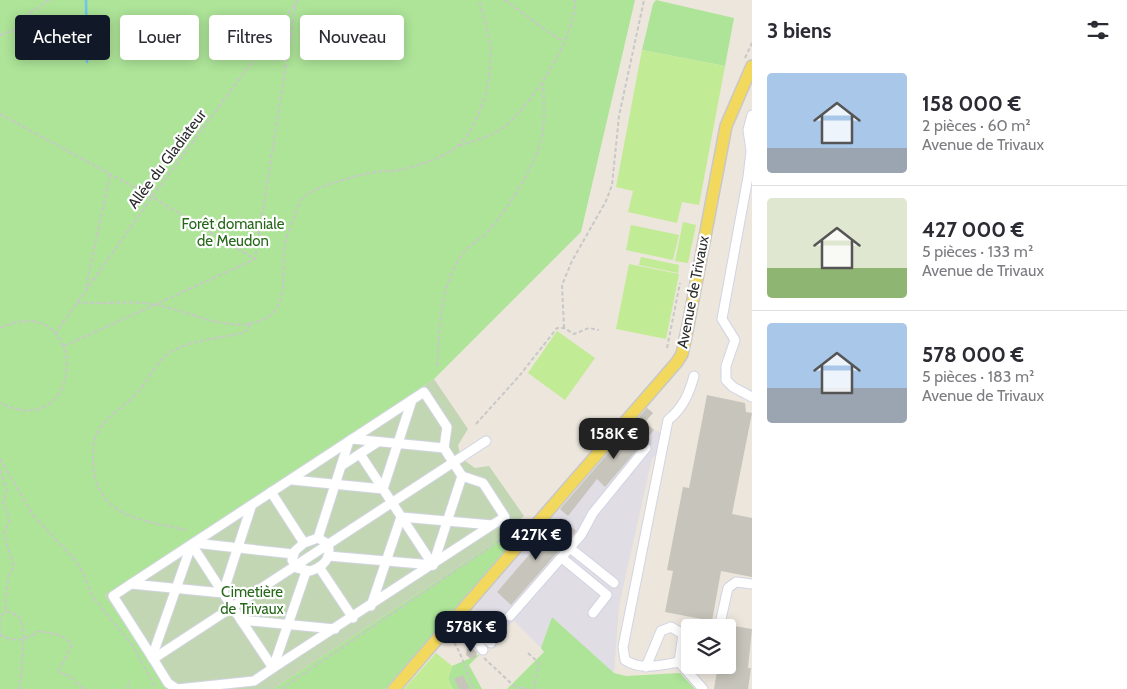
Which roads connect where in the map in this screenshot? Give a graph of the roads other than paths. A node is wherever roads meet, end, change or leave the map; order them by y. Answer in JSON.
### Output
{"nodes":[{"id":1,"x":752,"y":66,"type":"edge"},
{"id":2,"x":752,"y":115,"type":"edge"},
{"id":3,"x":751,"y":165,"type":"edge"},
{"id":4,"x":694,"y":376,"type":"dead end"},
{"id":5,"x":752,"y":397,"type":"edge"},
{"id":6,"x":412,"y":400,"type":"junction"},
{"id":7,"x":351,"y":440,"type":"junction"},
{"id":8,"x":378,"y":442,"type":"junction"},
{"id":9,"x":486,"y":442,"type":"dead end"},
{"id":10,"x":397,"y":444,"type":"junction"},
{"id":11,"x":444,"y":448,"type":"junction"},
{"id":12,"x":646,"y":448,"type":"dead end"},
{"id":13,"x":360,"y":454,"type":"junction"},
{"id":14,"x":452,"y":463,"type":"junction"},
{"id":15,"x":341,"y":466,"type":"junction"},
{"id":16,"x":462,"y":476,"type":"junction"},
{"id":17,"x":292,"y":480,"type":"junction"},
{"id":18,"x":335,"y":484,"type":"junction"},
{"id":19,"x":383,"y":489,"type":"junction"},
{"id":20,"x":272,"y":492,"type":"junction"},
{"id":21,"x":392,"y":502,"type":"junction"},
{"id":22,"x":251,"y":507,"type":"junction"},
{"id":23,"x":401,"y":517,"type":"junction"},
{"id":24,"x":448,"y":521,"type":"junction"},
{"id":25,"x":492,"y":525,"type":"junction"},
{"id":26,"x":318,"y":538,"type":"junction"},
{"id":27,"x":304,"y":543,"type":"junction"},
{"id":28,"x":328,"y":544,"type":"junction"},
{"id":29,"x":192,"y":545,"type":"junction"},
{"id":30,"x":570,"y":548,"type":"junction"},
{"id":31,"x":238,"y":549,"type":"junction"},
{"id":32,"x":293,"y":554,"type":"junction"},
{"id":33,"x":328,"y":556,"type":"junction"},
{"id":34,"x":562,"y":558,"type":"junction"},
{"id":35,"x":386,"y":561,"type":"junction"},
{"id":36,"x":432,"y":565,"type":"junction"},
{"id":37,"x":295,"y":566,"type":"junction"},
{"id":38,"x":319,"y":567,"type":"junction"},
{"id":39,"x":306,"y":572,"type":"junction"},
{"id":40,"x":614,"y":582,"type":"dead end"},
{"id":41,"x":131,"y":584,"type":"junction"},
{"id":42,"x":752,"y":584,"type":"edge"},
{"id":43,"x":176,"y":589,"type":"junction"},
{"id":44,"x":223,"y":593,"type":"junction"},
{"id":45,"x":233,"y":606,"type":"junction"},
{"id":46,"x":371,"y":606,"type":"junction"},
{"id":47,"x":593,"y":613,"type":"dead end"},
{"id":48,"x":458,"y":616,"type":"junction"},
{"id":49,"x":510,"y":616,"type":"dead end"},
{"id":50,"x":353,"y":618,"type":"junction"},
{"id":51,"x":721,"y":619,"type":"edge"},
{"id":52,"x":241,"y":620,"type":"junction"},
{"id":53,"x":288,"y":625,"type":"junction"},
{"id":54,"x":335,"y":630,"type":"junction"},
{"id":55,"x":485,"y":648,"type":"road end"},
{"id":56,"x":152,"y":658,"type":"junction"},
{"id":57,"x":679,"y":662,"type":"junction"},
{"id":58,"x":646,"y":667,"type":"junction"},
{"id":59,"x":273,"y":668,"type":"junction"},
{"id":60,"x":394,"y":689,"type":"edge"},
{"id":61,"x":703,"y":689,"type":"edge"}],
"edges":[{"from":1,"to":48,"type":"main road","name":"Avenue de Trivaux"},
{"from":2,"to":3,"type":"lane"},
{"from":3,"to":5,"type":"lane"},
{"from":4,"to":58,"type":"lane"},
{"from":6,"to":7,"type":"lane"},
{"from":6,"to":10,"type":"lane"},
{"from":6,"to":11,"type":"lane"},
{"from":7,"to":8,"type":"lane"},
{"from":7,"to":15,"type":"lane"},
{"from":7,"to":17,"type":"lane"},
{"from":8,"to":10,"type":"lane"},
{"from":8,"to":13,"type":"lane"},
{"from":9,"to":14,"type":"lane"},
{"from":10,"to":11,"type":"lane"},
{"from":10,"to":19,"type":"lane"},
{"from":11,"to":14,"type":"lane"},
{"from":12,"to":30,"type":"lane"},
{"from":13,"to":15,"type":"lane"},
{"from":13,"to":19,"type":"lane"},
{"from":14,"to":16,"type":"lane"},
{"from":14,"to":21,"type":"lane"},
{"from":15,"to":18,"type":"lane"},
{"from":16,"to":24,"type":"lane"},
{"from":16,"to":25,"type":"lane"},
{"from":17,"to":18,"type":"lane"},
{"from":17,"to":20,"type":"lane"},
{"from":18,"to":19,"type":"lane"},
{"from":18,"to":26,"type":"lane"},
{"from":19,"to":21,"type":"lane"},
{"from":20,"to":22,"type":"lane"},
{"from":20,"to":27,"type":"lane"},
{"from":21,"to":23,"type":"lane"},
{"from":21,"to":28,"type":"lane"},
{"from":22,"to":29,"type":"lane"},
{"from":22,"to":31,"type":"lane"},
{"from":23,"to":24,"type":"lane"},
{"from":23,"to":35,"type":"lane"},
{"from":23,"to":36,"type":"lane"},
{"from":24,"to":25,"type":"lane"},
{"from":24,"to":36,"type":"lane"},
{"from":25,"to":36,"type":"lane"},
{"from":26,"to":27,"type":"lane"},
{"from":26,"to":28,"type":"lane"},
{"from":27,"to":32,"type":"lane"},
{"from":28,"to":33,"type":"lane"},
{"from":28,"to":37,"type":"lane"},
{"from":29,"to":31,"type":"lane"},
{"from":29,"to":41,"type":"lane"},
{"from":29,"to":43,"type":"lane"},
{"from":29,"to":44,"type":"lane"},
{"from":30,"to":34,"type":"lane"},
{"from":30,"to":40,"type":"lane"},
{"from":31,"to":32,"type":"lane"},
{"from":31,"to":44,"type":"lane"},
{"from":32,"to":37,"type":"lane"},
{"from":33,"to":35,"type":"lane"},
{"from":33,"to":38,"type":"lane"},
{"from":34,"to":47,"type":"lane"},
{"from":34,"to":49,"type":"lane"},
{"from":35,"to":36,"type":"lane"},
{"from":35,"to":46,"type":"lane"},
{"from":36,"to":46,"type":"lane"},
{"from":37,"to":39,"type":"lane"},
{"from":37,"to":45,"type":"lane"},
{"from":38,"to":39,"type":"lane"},
{"from":38,"to":50,"type":"lane"},
{"from":39,"to":53,"type":"lane"},
{"from":41,"to":43,"type":"lane"},
{"from":41,"to":56,"type":"lane"},
{"from":42,"to":51,"type":"lane"},
{"from":43,"to":44,"type":"lane"},
{"from":43,"to":56,"type":"lane"},
{"from":44,"to":45,"type":"lane"},
{"from":45,"to":52,"type":"lane"},
{"from":45,"to":56,"type":"lane"},
{"from":46,"to":50,"type":"lane"},
{"from":48,"to":55,"type":"lane"},
{"from":48,"to":60,"type":"main road","name":"Avenue de Trivaux"},
{"from":50,"to":54,"type":"lane"},
{"from":52,"to":53,"type":"lane"},
{"from":52,"to":59,"type":"lane"},
{"from":53,"to":54,"type":"lane"},
{"from":53,"to":59,"type":"lane"},
{"from":54,"to":59,"type":"lane"},
{"from":56,"to":59,"type":"lane"},
{"from":57,"to":58,"type":"lane"},
{"from":57,"to":58,"type":"lane"},
{"from":57,"to":61,"type":"lane"}]}
